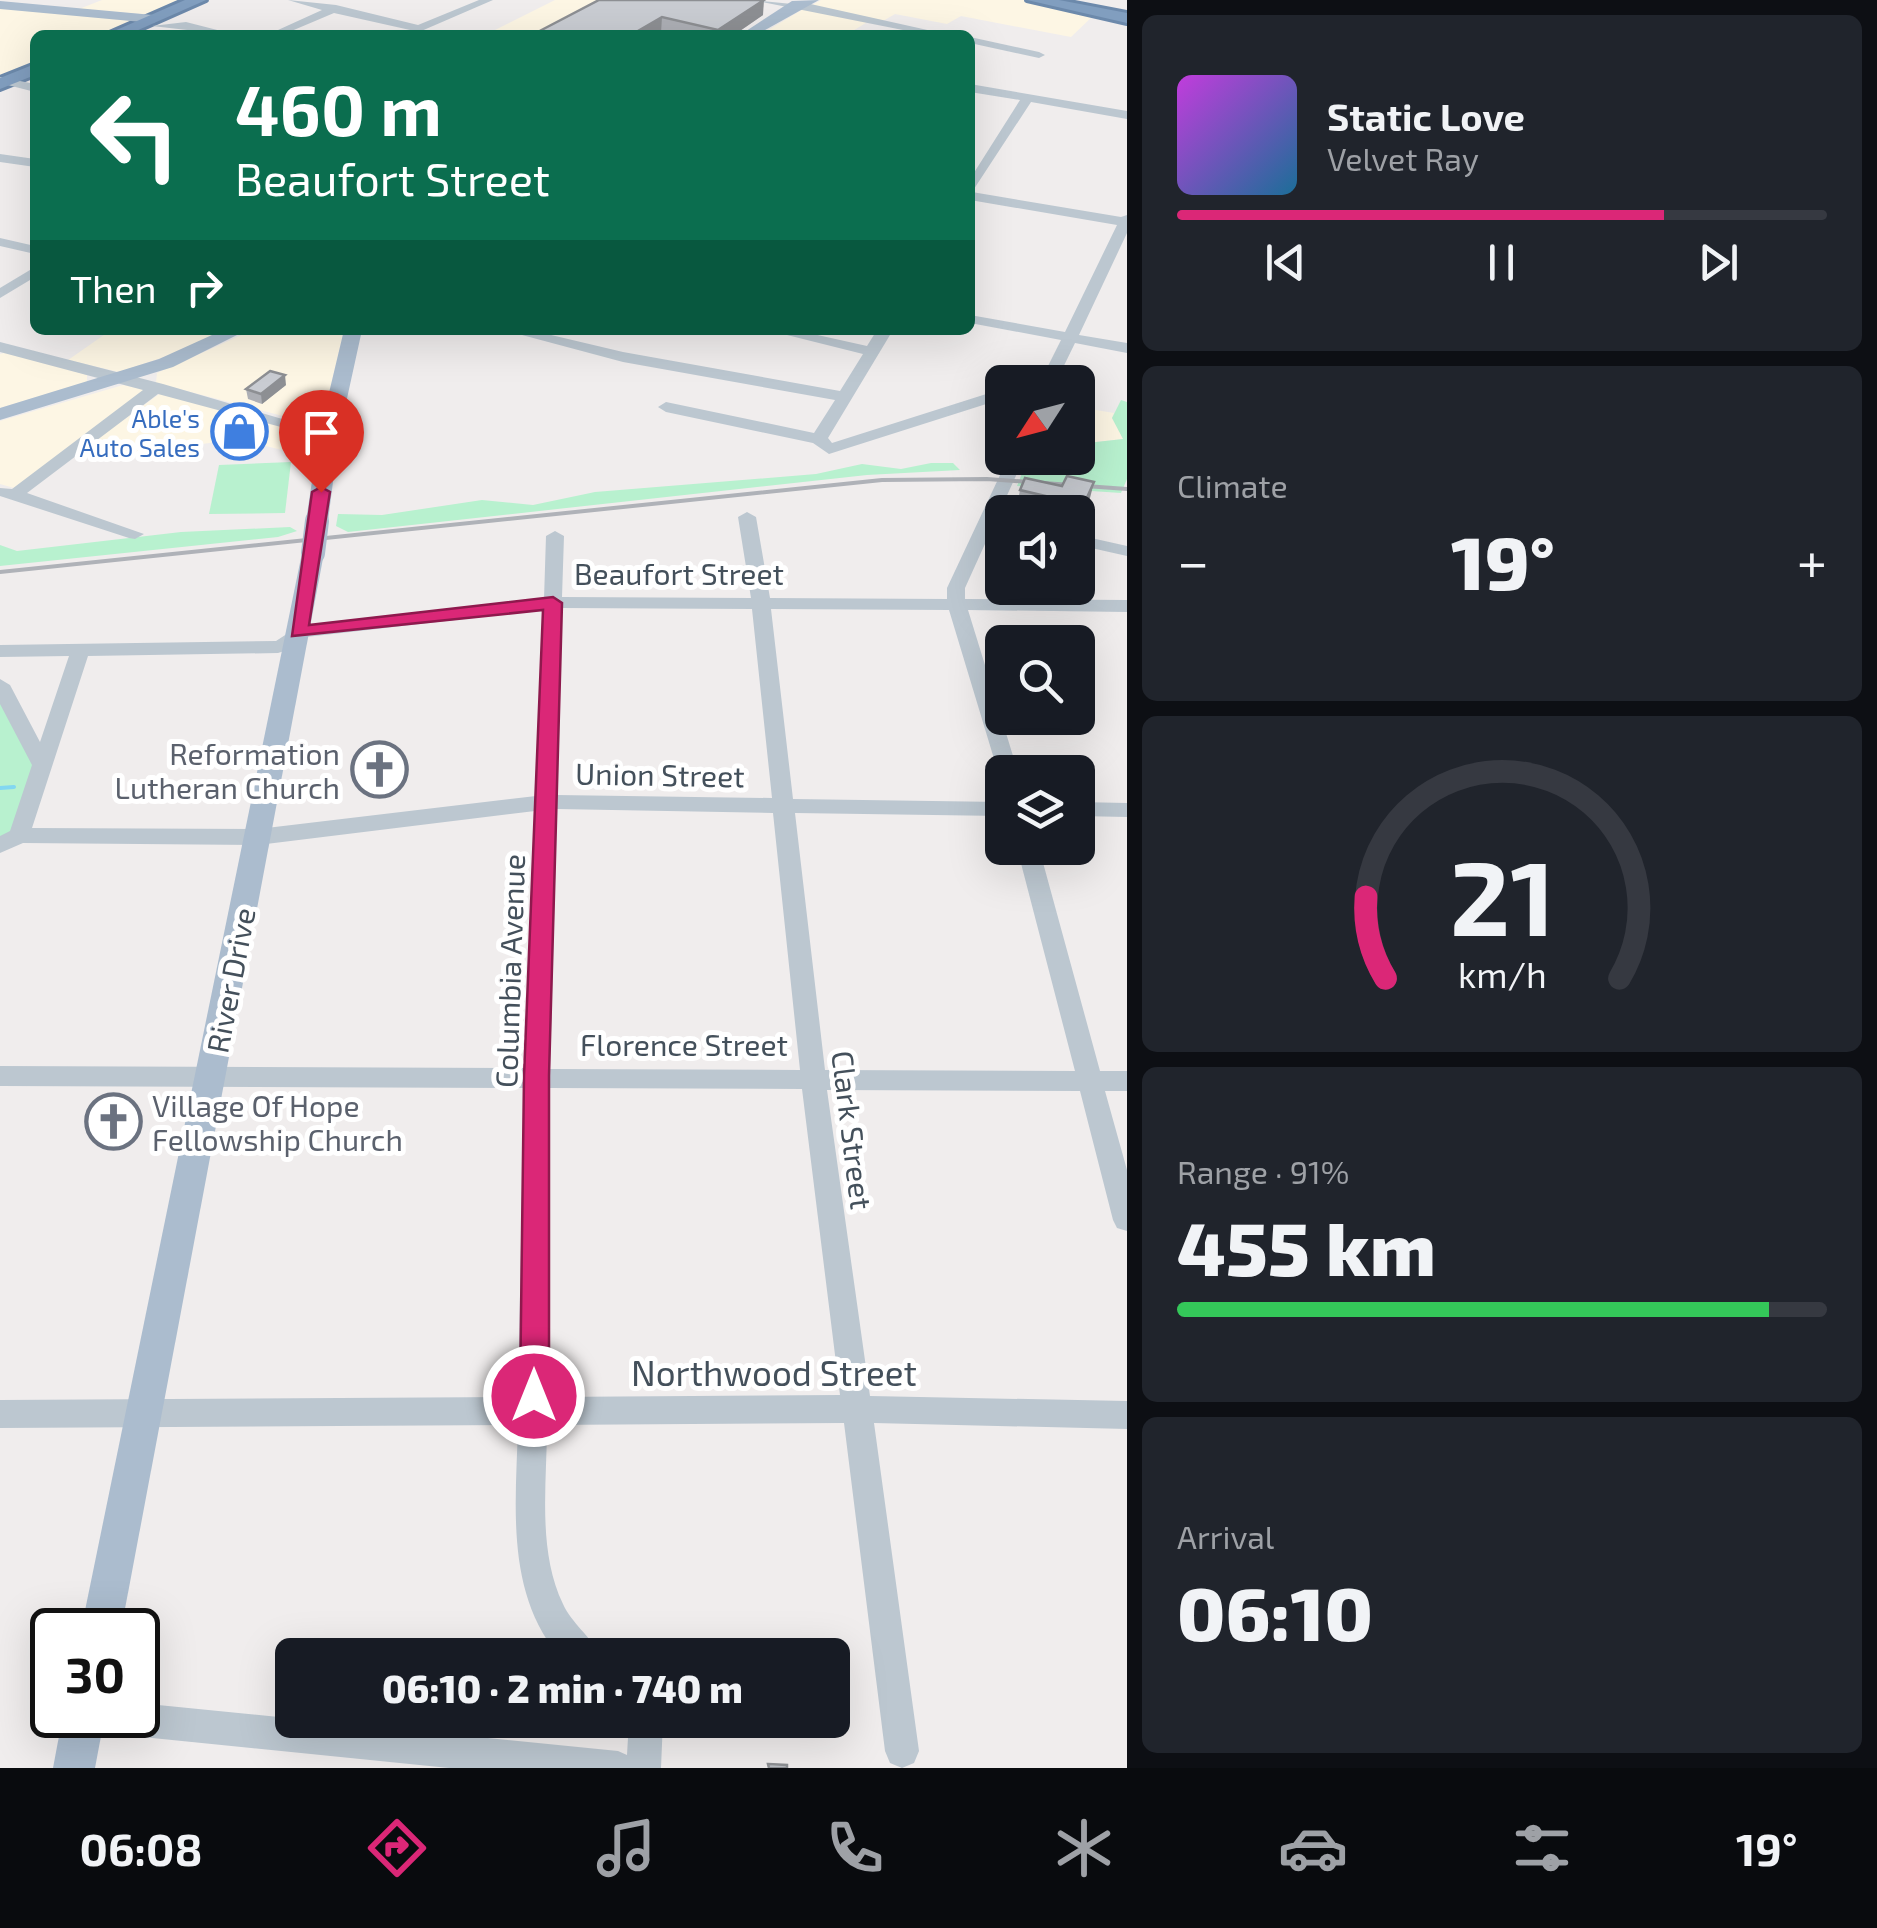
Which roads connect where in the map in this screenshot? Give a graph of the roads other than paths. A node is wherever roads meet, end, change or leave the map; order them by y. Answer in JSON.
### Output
{"nodes":[{"id":1,"x":198,"y":0,"type":"edge"},
{"id":2,"x":218,"y":0,"type":"edge"},
{"id":3,"x":293,"y":0,"type":"edge"},
{"id":4,"x":353,"y":0,"type":"edge"},
{"id":5,"x":488,"y":0,"type":"edge"},
{"id":6,"x":757,"y":0,"type":"edge"},
{"id":7,"x":814,"y":0,"type":"edge"},
{"id":8,"x":1035,"y":0,"type":"edge"},
{"id":9,"x":1069,"y":0,"type":"edge"},
{"id":10,"x":797,"y":4,"type":"edge"},
{"id":11,"x":0,"y":5,"type":"edge"},
{"id":12,"x":332,"y":10,"type":"junction"},
{"id":13,"x":1127,"y":14,"type":"edge"},
{"id":14,"x":168,"y":22,"type":"junction"},
{"id":15,"x":135,"y":30,"type":"edge"},
{"id":16,"x":148,"y":30,"type":"edge"},
{"id":17,"x":202,"y":30,"type":"edge"},
{"id":18,"x":285,"y":30,"type":"edge"},
{"id":19,"x":408,"y":30,"type":"edge"},
{"id":20,"x":438,"y":30,"type":"edge"},
{"id":21,"x":755,"y":30,"type":"edge"},
{"id":22,"x":920,"y":30,"type":"edge"},
{"id":23,"x":975,"y":41,"type":"edge"},
{"id":24,"x":1039,"y":55,"type":"dead end"},
{"id":25,"x":975,"y":89,"type":"edge"},
{"id":26,"x":1026,"y":100,"type":"junction"},
{"id":27,"x":1127,"y":115,"type":"edge"},
{"id":28,"x":1,"y":158,"type":"edge"},
{"id":29,"x":30,"y":162,"type":"edge"},
{"id":30,"x":975,"y":184,"type":"edge"},
{"id":31,"x":975,"y":193,"type":"edge"},
{"id":32,"x":1126,"y":220,"type":"edge"},
{"id":33,"x":0,"y":242,"type":"edge"},
{"id":34,"x":30,"y":249,"type":"edge"},
{"id":35,"x":1105,"y":261,"type":"junction"},
{"id":36,"x":1127,"y":264,"type":"edge"},
{"id":37,"x":30,"y":274,"type":"edge"},
{"id":38,"x":0,"y":294,"type":"edge"},
{"id":39,"x":975,"y":320,"type":"edge"},
{"id":40,"x":228,"y":335,"type":"edge"},
{"id":41,"x":352,"y":335,"type":"edge"},
{"id":42,"x":532,"y":335,"type":"edge"},
{"id":43,"x":797,"y":335,"type":"edge"},
{"id":44,"x":882,"y":335,"type":"edge"},
{"id":45,"x":1070,"y":338,"type":"junction"},
{"id":46,"x":0,"y":347,"type":"edge"},
{"id":47,"x":1127,"y":348,"type":"edge"},
{"id":48,"x":872,"y":352,"type":"junction"},
{"id":49,"x":1054,"y":365,"type":"edge"},
{"id":50,"x":119,"y":378,"type":"junction"},
{"id":51,"x":157,"y":387,"type":"junction"},
{"id":52,"x":844,"y":398,"type":"junction"},
{"id":53,"x":985,"y":399,"type":"edge"},
{"id":54,"x":666,"y":407,"type":"dead end"},
{"id":55,"x":0,"y":414,"type":"edge"},
{"id":56,"x":330,"y":435,"type":"junction"},
{"id":57,"x":824,"y":444,"type":"junction"},
{"id":58,"x":7,"y":493,"type":"edge"},
{"id":59,"x":747,"y":517,"type":"dead end"},
{"id":60,"x":135,"y":534,"type":"dead end"},
{"id":61,"x":555,"y":536,"type":"dead end"},
{"id":62,"x":985,"y":540,"type":"edge"},
{"id":63,"x":1095,"y":544,"type":"edge"},
{"id":64,"x":1127,"y":551,"type":"edge"},
{"id":65,"x":761,"y":602,"type":"junction"},
{"id":66,"x":553,"y":603,"type":"junction"},
{"id":67,"x":956,"y":603,"type":"junction"},
{"id":68,"x":1127,"y":606,"type":"edge"},
{"id":69,"x":299,"y":632,"type":"junction"},
{"id":70,"x":81,"y":648,"type":"junction"},
{"id":71,"x":0,"y":651,"type":"edge"},
{"id":72,"x":0,"y":685,"type":"edge"},
{"id":73,"x":1003,"y":755,"type":"edge"},
{"id":74,"x":40,"y":762,"type":"junction"},
{"id":75,"x":547,"y":802,"type":"junction"},
{"id":76,"x":781,"y":806,"type":"junction"},
{"id":77,"x":985,"y":808,"type":"edge"},
{"id":78,"x":1095,"y":810,"type":"edge"},
{"id":79,"x":1127,"y":810,"type":"edge"},
{"id":80,"x":258,"y":837,"type":"junction"},
{"id":81,"x":10,"y":840,"type":"edge"},
{"id":82,"x":1032,"y":865,"type":"edge"},
{"id":83,"x":0,"y":1076,"type":"edge"},
{"id":84,"x":537,"y":1076,"type":"junction"},
{"id":85,"x":813,"y":1077,"type":"junction"},
{"id":86,"x":210,"y":1078,"type":"junction"},
{"id":87,"x":1088,"y":1081,"type":"junction"},
{"id":88,"x":1127,"y":1081,"type":"edge"},
{"id":89,"x":1127,"y":1220,"type":"edge"},
{"id":90,"x":534,"y":1408,"type":"junction"},
{"id":91,"x":855,"y":1408,"type":"junction"},
{"id":92,"x":144,"y":1413,"type":"junction"},
{"id":93,"x":0,"y":1414,"type":"edge"},
{"id":94,"x":1127,"y":1414,"type":"edge"},
{"id":95,"x":105,"y":1608,"type":"edge"},
{"id":96,"x":566,"y":1638,"type":"edge"},
{"id":97,"x":160,"y":1722,"type":"edge"},
{"id":98,"x":80,"y":1738,"type":"edge"},
{"id":99,"x":645,"y":1738,"type":"edge"},
{"id":100,"x":902,"y":1751,"type":"dead end"},
{"id":101,"x":74,"y":1768,"type":"edge"},
{"id":102,"x":618,"y":1768,"type":"edge"},
{"id":103,"x":644,"y":1768,"type":"edge"}],
"edges":[{"from":1,"to":14,"type":"highway"},
{"from":2,"to":14,"type":"highway"},
{"from":3,"to":12,"type":"street"},
{"from":4,"to":12,"type":"street"},
{"from":5,"to":20,"type":"street"},
{"from":6,"to":10,"type":"street"},
{"from":7,"to":10,"type":"main road"},
{"from":8,"to":13,"type":"highway"},
{"from":9,"to":13,"type":"highway"},
{"from":10,"to":21,"type":"main road"},
{"from":10,"to":22,"type":"street"},
{"from":11,"to":14,"type":"main road"},
{"from":12,"to":18,"type":"street"},
{"from":12,"to":19,"type":"street"},
{"from":14,"to":15,"type":"highway"},
{"from":14,"to":16,"type":"highway"},
{"from":14,"to":17,"type":"street"},
{"from":23,"to":24,"type":"street"},
{"from":25,"to":26,"type":"street"},
{"from":26,"to":27,"type":"street"},
{"from":26,"to":30,"type":"street"},
{"from":28,"to":29,"type":"street"},
{"from":31,"to":32,"type":"street"},
{"from":32,"to":35,"type":"street"},
{"from":33,"to":34,"type":"street"},
{"from":35,"to":36,"type":"street"},
{"from":35,"to":45,"type":"street"},
{"from":37,"to":38,"type":"street"},
{"from":39,"to":45,"type":"street"},
{"from":40,"to":50,"type":"main road"},
{"from":41,"to":56,"type":"main road","name":"River Drive"},
{"from":42,"to":52,"type":"street"},
{"from":43,"to":48,"type":"street"},
{"from":44,"to":48,"type":"street"},
{"from":45,"to":47,"type":"street"},
{"from":45,"to":49,"type":"street"},
{"from":46,"to":50,"type":"street"},
{"from":48,"to":52,"type":"street"},
{"from":50,"to":51,"type":"street"},
{"from":50,"to":55,"type":"main road"},
{"from":51,"to":56,"type":"street"},
{"from":51,"to":58,"type":"street"},
{"from":52,"to":57,"type":"street"},
{"from":53,"to":57,"type":"street"},
{"from":54,"to":57,"type":"street"},
{"from":56,"to":69,"type":"main road","name":"River Drive","bridge":true},
{"from":58,"to":60,"type":"street"},
{"from":59,"to":65,"type":"street","name":"Clark Street"},
{"from":61,"to":66,"type":"street","name":"Columbia Avenue"},
{"from":62,"to":67,"type":"street"},
{"from":63,"to":64,"type":"street"},
{"from":65,"to":66,"type":"street","name":"Beaufort Street"},
{"from":65,"to":67,"type":"street","name":"Beaufort Street"},
{"from":65,"to":76,"type":"street","name":"Clark Street"},
{"from":66,"to":69,"type":"street","name":"Beaufort Street"},
{"from":66,"to":75,"type":"street","name":"Columbia Avenue"},
{"from":67,"to":68,"type":"street","name":"Beaufort Street"},
{"from":67,"to":73,"type":"street"},
{"from":69,"to":70,"type":"street","name":"Beaufort Street"},
{"from":69,"to":80,"type":"main road","name":"River Drive"},
{"from":70,"to":71,"type":"street","name":"Beaufort Street"},
{"from":70,"to":74,"type":"street"},
{"from":72,"to":74,"type":"street"},
{"from":74,"to":81,"type":"street"},
{"from":75,"to":76,"type":"street","name":"Union Street"},
{"from":75,"to":80,"type":"street","name":"Union Street"},
{"from":75,"to":84,"type":"street","name":"Columbia Avenue"},
{"from":76,"to":77,"type":"street","name":"Union Street"},
{"from":76,"to":85,"type":"street","name":"Clark Street"},
{"from":78,"to":79,"type":"street"},
{"from":80,"to":81,"type":"street","name":"Union Street"},
{"from":80,"to":86,"type":"main road","name":"River Drive"},
{"from":82,"to":87,"type":"street"},
{"from":83,"to":86,"type":"street","name":"Florence Street"},
{"from":84,"to":85,"type":"street","name":"Florence Street"},
{"from":84,"to":86,"type":"street","name":"Florence Street"},
{"from":84,"to":90,"type":"street","name":"Columbia Avenue"},
{"from":85,"to":87,"type":"street","name":"Florence Street"},
{"from":85,"to":91,"type":"street","name":"Clark Street"},
{"from":86,"to":92,"type":"main road","name":"River Drive"},
{"from":87,"to":88,"type":"street","name":"Florence Street"},
{"from":87,"to":89,"type":"street"},
{"from":90,"to":91,"type":"street","name":"Northwood Street"},
{"from":90,"to":92,"type":"street","name":"Northwood Street"},
{"from":90,"to":96,"type":"street","name":"Columbia Avenue"},
{"from":91,"to":94,"type":"street","name":"Northwood Street"},
{"from":91,"to":100,"type":"street","name":"Clark Street"},
{"from":92,"to":93,"type":"street","name":"Northwood Street"},
{"from":92,"to":95,"type":"main road","name":"River Drive"},
{"from":97,"to":102,"type":"street"},
{"from":98,"to":101,"type":"main road"},
{"from":99,"to":103,"type":"street"}]}
